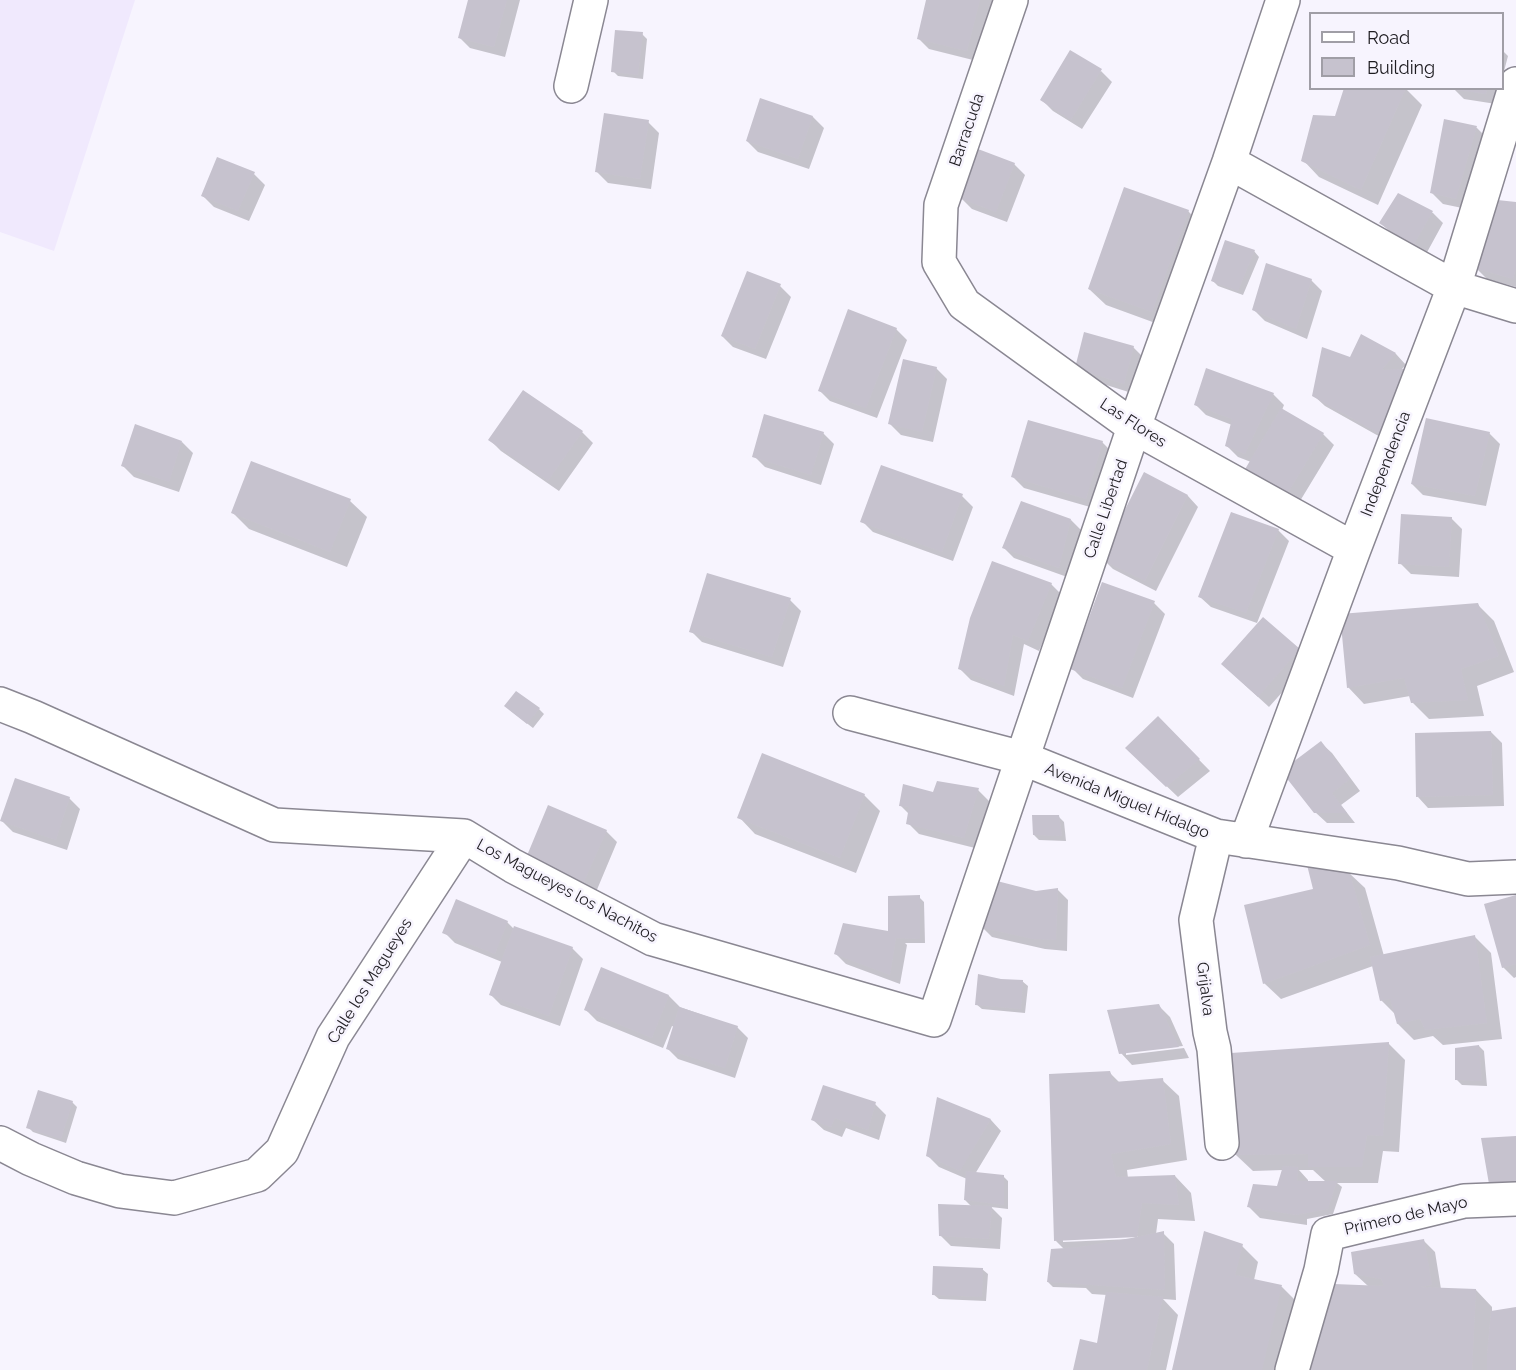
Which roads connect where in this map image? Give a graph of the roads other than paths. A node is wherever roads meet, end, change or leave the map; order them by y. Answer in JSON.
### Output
{"nodes":[{"id":1,"x":591,"y":0,"type":"edge"},
{"id":2,"x":1011,"y":0,"type":"edge"},
{"id":3,"x":1283,"y":0,"type":"edge"},
{"id":4,"x":1516,"y":84,"type":"edge"},
{"id":5,"x":571,"y":86,"type":"dead end"},
{"id":6,"x":1229,"y":162,"type":"junction"},
{"id":7,"x":939,"y":262,"type":"joint"},
{"id":8,"x":1454,"y":287,"type":"junction"},
{"id":9,"x":1516,"y":306,"type":"edge"},
{"id":10,"x":1134,"y":426,"type":"junction"},
{"id":11,"x":1354,"y":549,"type":"junction"},
{"id":12,"x":0,"y":704,"type":"edge"},
{"id":13,"x":850,"y":713,"type":"dead end"},
{"id":14,"x":1022,"y":758,"type":"junction"},
{"id":15,"x":464,"y":836,"type":"junction"},
{"id":16,"x":1231,"y":839,"type":"junction"},
{"id":17,"x":1516,"y":876,"type":"edge"},
{"id":18,"x":934,"y":1020,"type":"joint"},
{"id":19,"x":0,"y":1143,"type":"edge"},
{"id":20,"x":1222,"y":1143,"type":"dead end"},
{"id":21,"x":1516,"y":1199,"type":"edge"},
{"id":22,"x":1292,"y":1370,"type":"edge"}],
"edges":[{"from":1,"to":5,"type":"street"},
{"from":2,"to":7,"type":"street","name":"Barracuda"},
{"from":3,"to":6,"type":"street","name":"Calle Libertad"},
{"from":4,"to":8,"type":"street","name":"Independencia"},
{"from":6,"to":8,"type":"street"},
{"from":6,"to":10,"type":"street","name":"Calle Libertad"},
{"from":7,"to":10,"type":"street","name":"Las Flores"},
{"from":8,"to":9,"type":"street"},
{"from":8,"to":11,"type":"street","name":"Independencia"},
{"from":10,"to":11,"type":"street","name":"Las Flores"},
{"from":10,"to":14,"type":"street","name":"Calle Libertad"},
{"from":11,"to":16,"type":"street","name":"Independencia"},
{"from":12,"to":15,"type":"street","name":"Los Magueyes los Nachitos"},
{"from":13,"to":14,"type":"street","name":"Avenida Miguel Hidalgo"},
{"from":14,"to":16,"type":"street","name":"Avenida Miguel Hidalgo"},
{"from":14,"to":18,"type":"street","name":"Calle Libertad"},
{"from":15,"to":18,"type":"street","name":"Los Magueyes los Nachitos"},
{"from":15,"to":19,"type":"street","name":"Calle los Magueyes"},
{"from":16,"to":17,"type":"street","name":"Avenida Miguel Hidalgo"},
{"from":16,"to":20,"type":"street","name":"Grijalva"},
{"from":21,"to":22,"type":"street","name":"Primero de Mayo"}]}
